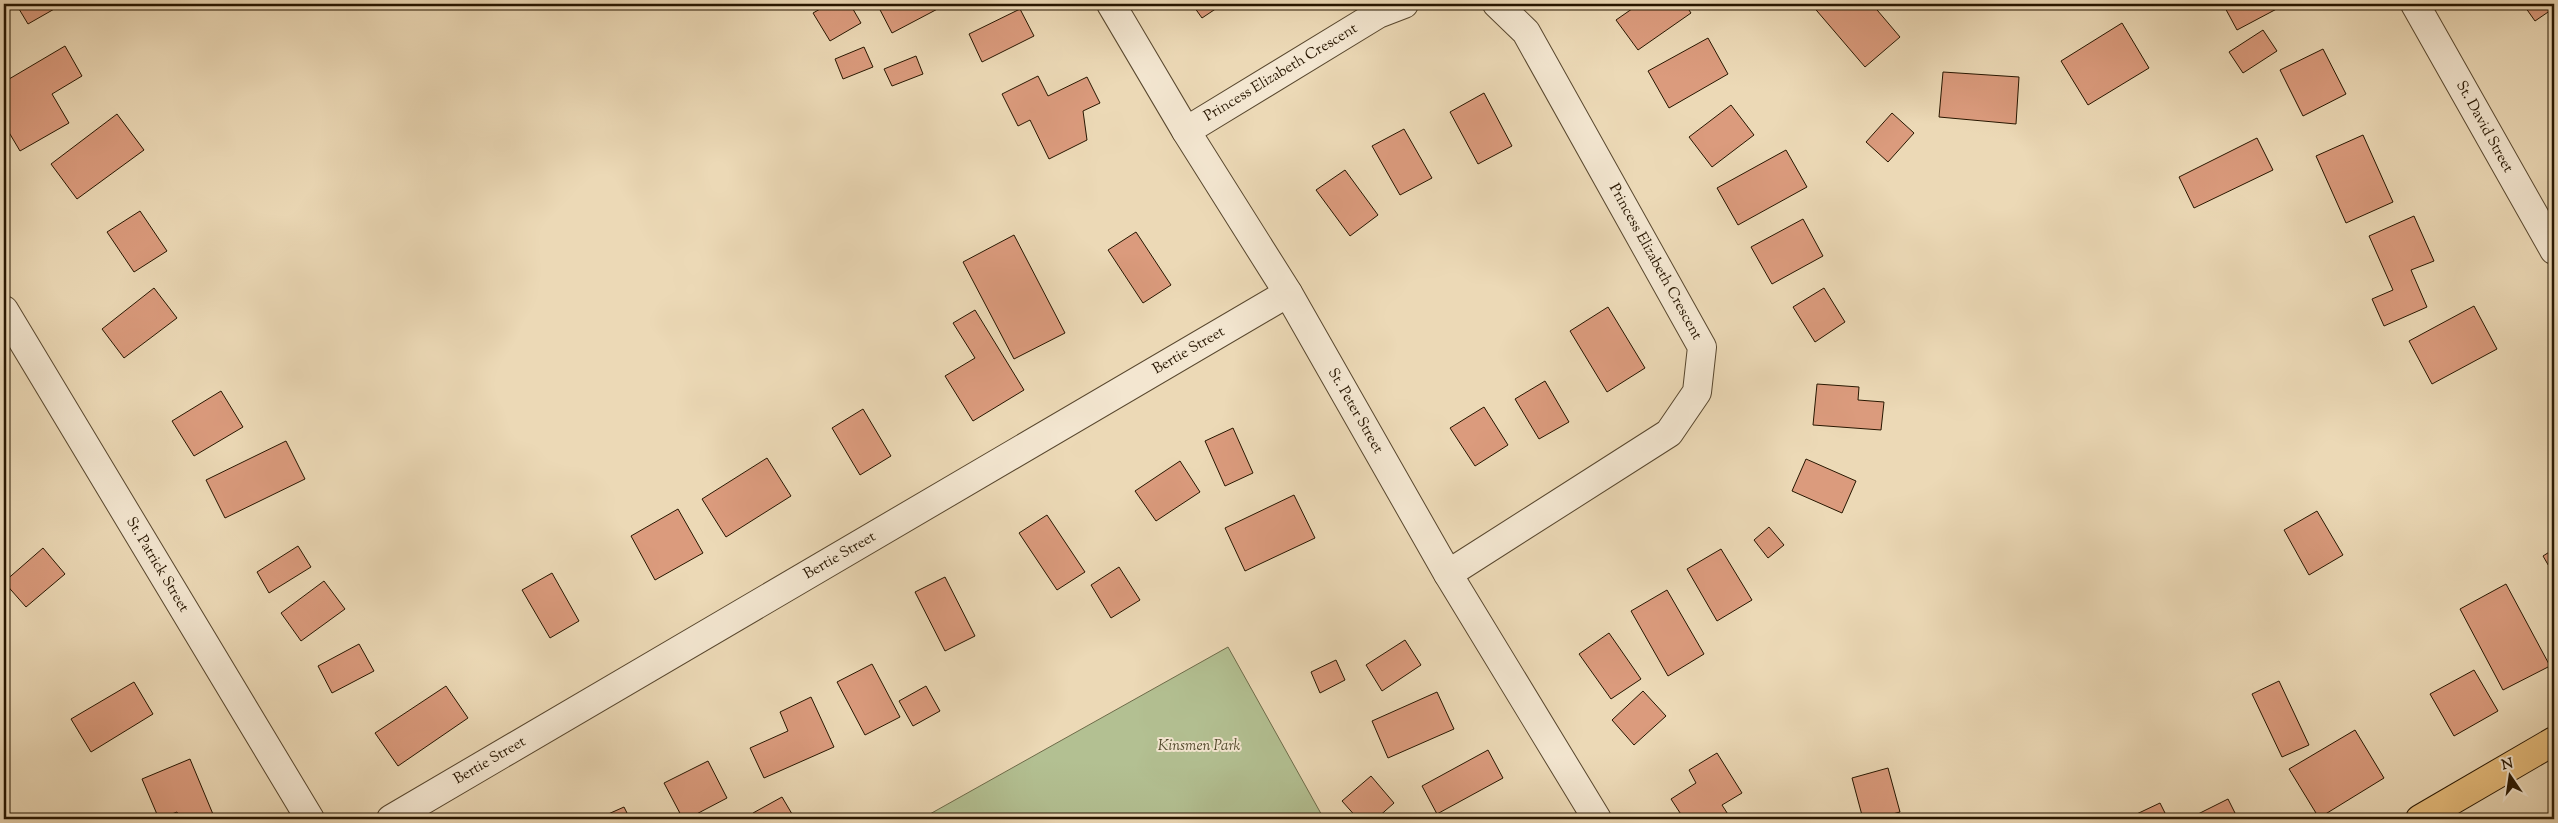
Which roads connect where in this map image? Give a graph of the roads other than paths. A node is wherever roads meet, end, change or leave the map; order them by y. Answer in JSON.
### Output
{"nodes":[{"id":1,"x":1111,"y":4,"type":"edge"},
{"id":2,"x":1404,"y":4,"type":"edge"},
{"id":3,"x":1496,"y":4,"type":"edge"},
{"id":4,"x":2415,"y":4,"type":"edge"},
{"id":5,"x":1186,"y":130,"type":"junction"},
{"id":6,"x":2554,"y":250,"type":"edge"},
{"id":7,"x":1288,"y":293,"type":"junction"},
{"id":8,"x":4,"y":310,"type":"edge"},
{"id":9,"x":1448,"y":574,"type":"junction"},
{"id":10,"x":2554,"y":741,"type":"edge"},
{"id":11,"x":310,"y":819,"type":"edge"},
{"id":12,"x":391,"y":819,"type":"edge"},
{"id":13,"x":1596,"y":819,"type":"edge"},
{"id":14,"x":2420,"y":819,"type":"edge"}],
"edges":[{"from":1,"to":5,"type":"street","name":"St. Peter Street"},
{"from":2,"to":5,"type":"street","name":"Princess Elizabeth Crescent"},
{"from":3,"to":9,"type":"street","name":"Princess Elizabeth Crescent"},
{"from":4,"to":6,"type":"street","name":"St. David Street"},
{"from":5,"to":7,"type":"street","name":"St. Peter Street"},
{"from":7,"to":9,"type":"street","name":"St. Peter Street"},
{"from":7,"to":12,"type":"street","name":"Bertie Street"},
{"from":8,"to":11,"type":"street","name":"St. Patrick Street"},
{"from":9,"to":13,"type":"street","name":"St. Peter Street"},
{"from":10,"to":14,"type":"main road"}]}
